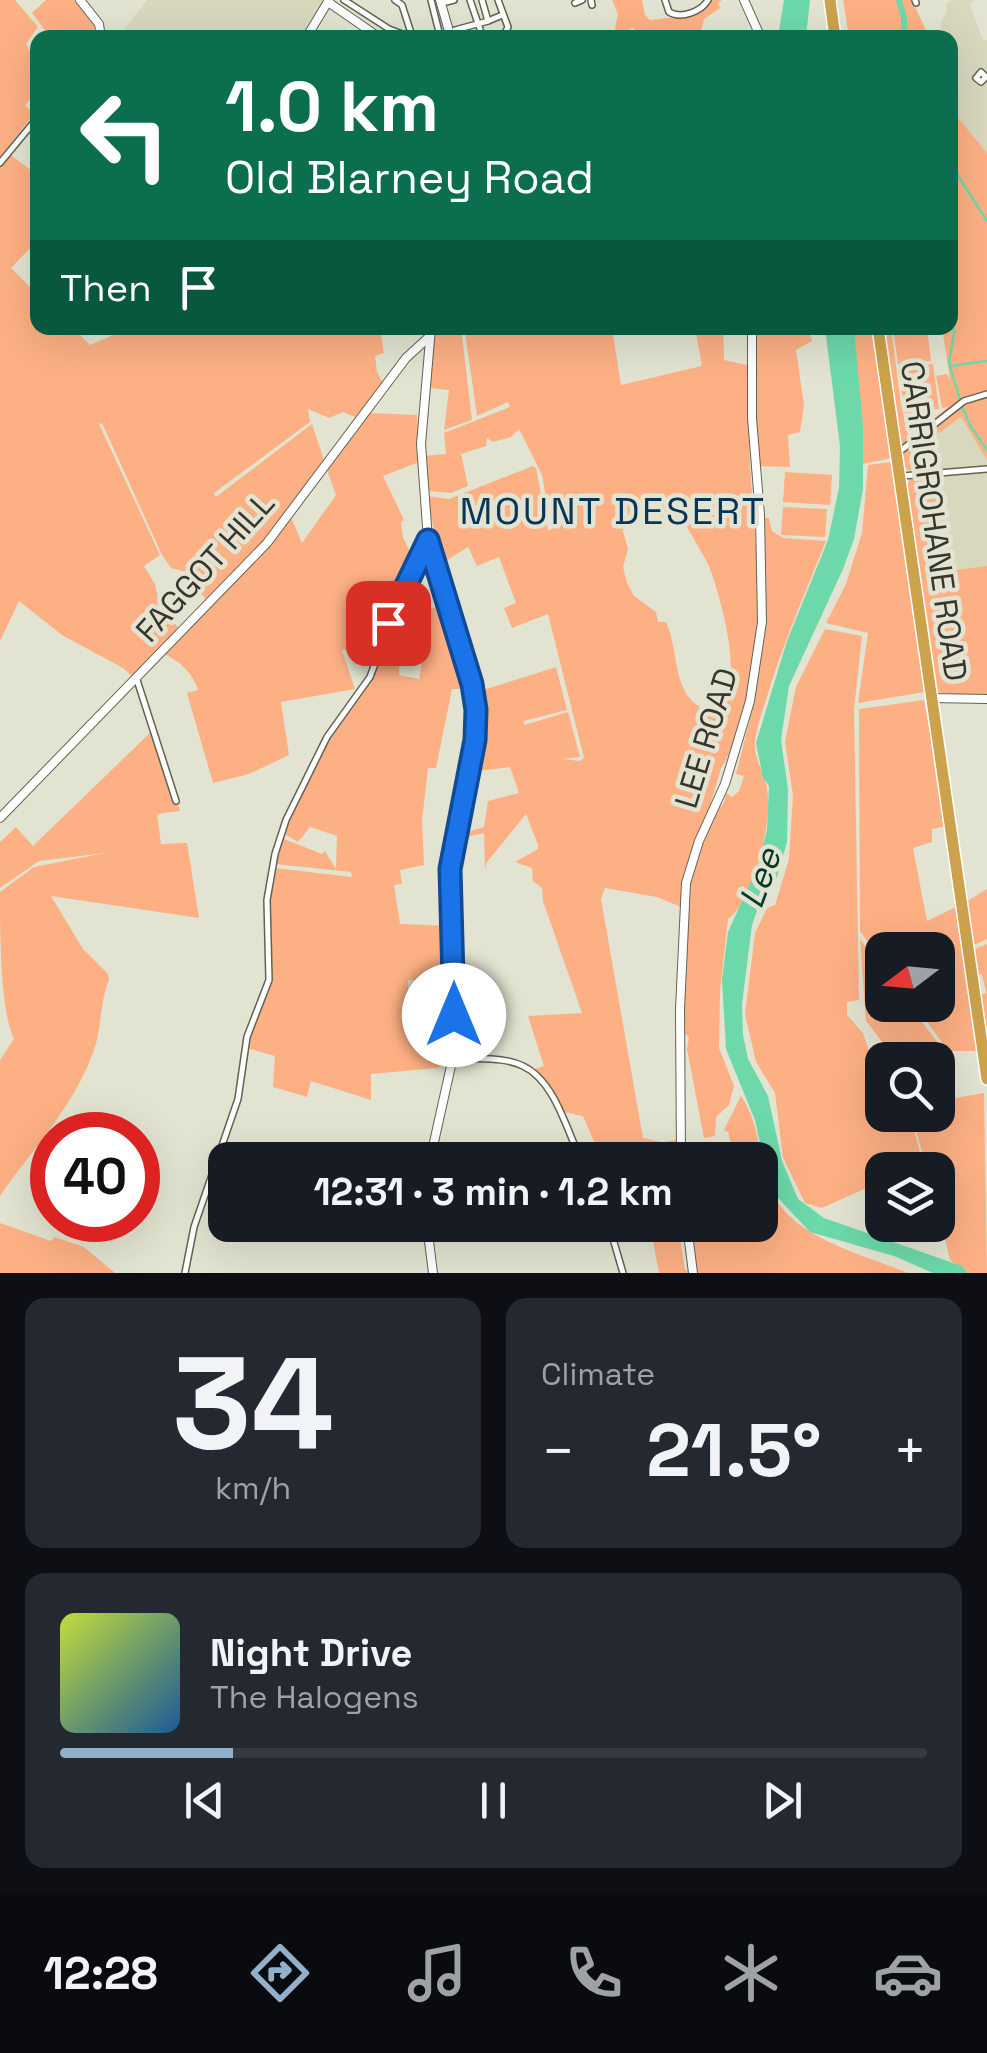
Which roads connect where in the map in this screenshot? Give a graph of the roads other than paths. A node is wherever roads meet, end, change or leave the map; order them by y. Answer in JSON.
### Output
{"nodes":[{"id":1,"x":80,"y":0,"type":"edge"},
{"id":2,"x":344,"y":0,"type":"edge"},
{"id":3,"x":431,"y":0,"type":"edge"},
{"id":4,"x":449,"y":0,"type":"edge"},
{"id":5,"x":470,"y":0,"type":"edge"},
{"id":6,"x":482,"y":0,"type":"edge"},
{"id":7,"x":498,"y":0,"type":"edge"},
{"id":8,"x":664,"y":0,"type":"edge"},
{"id":9,"x":708,"y":0,"type":"edge"},
{"id":10,"x":744,"y":0,"type":"edge"},
{"id":11,"x":830,"y":0,"type":"edge"},
{"id":12,"x":328,"y":1,"type":"edge"},
{"id":13,"x":399,"y":2,"type":"edge"},
{"id":14,"x":500,"y":16,"type":"dead end"},
{"id":15,"x":370,"y":17,"type":"junction"},
{"id":16,"x":488,"y":21,"type":"junction"},
{"id":17,"x":479,"y":24,"type":"junction"},
{"id":18,"x":362,"y":26,"type":"junction"},
{"id":19,"x":100,"y":30,"type":"edge"},
{"id":20,"x":311,"y":30,"type":"edge"},
{"id":21,"x":368,"y":30,"type":"edge"},
{"id":22,"x":393,"y":30,"type":"edge"},
{"id":23,"x":409,"y":30,"type":"edge"},
{"id":24,"x":438,"y":30,"type":"edge"},
{"id":25,"x":453,"y":30,"type":"edge"},
{"id":26,"x":463,"y":30,"type":"edge"},
{"id":27,"x":481,"y":30,"type":"edge"},
{"id":28,"x":506,"y":30,"type":"edge"},
{"id":29,"x":757,"y":30,"type":"edge"},
{"id":30,"x":835,"y":30,"type":"edge"},
{"id":31,"x":30,"y":126,"type":"edge"},
{"id":32,"x":0,"y":164,"type":"edge"},
{"id":33,"x":427,"y":335,"type":"edge"},
{"id":34,"x":430,"y":335,"type":"edge"},
{"id":35,"x":752,"y":335,"type":"edge"},
{"id":36,"x":879,"y":335,"type":"edge"},
{"id":37,"x":987,"y":394,"type":"edge"},
{"id":38,"x":896,"y":453,"type":"junction"},
{"id":39,"x":987,"y":470,"type":"edge"},
{"id":40,"x":900,"y":476,"type":"junction"},
{"id":41,"x":428,"y":540,"type":"junction"},
{"id":42,"x":137,"y":680,"type":"junction"},
{"id":43,"x":932,"y":698,"type":"junction"},
{"id":44,"x":987,"y":699,"type":"edge"},
{"id":45,"x":176,"y":800,"type":"dead end"},
{"id":46,"x":0,"y":818,"type":"edge"},
{"id":47,"x":452,"y":1057,"type":"junction"},
{"id":48,"x":987,"y":1079,"type":"edge"},
{"id":49,"x":434,"y":1142,"type":"edge"},
{"id":50,"x":573,"y":1142,"type":"edge"},
{"id":51,"x":681,"y":1142,"type":"edge"},
{"id":52,"x":428,"y":1242,"type":"edge"},
{"id":53,"x":615,"y":1242,"type":"edge"},
{"id":54,"x":689,"y":1242,"type":"edge"},
{"id":55,"x":185,"y":1273,"type":"edge"},
{"id":56,"x":433,"y":1273,"type":"edge"},
{"id":57,"x":623,"y":1273,"type":"edge"},
{"id":58,"x":694,"y":1273,"type":"edge"}],
"edges":[{"from":1,"to":19,"type":"street"},
{"from":2,"to":15,"type":"street"},
{"from":3,"to":24,"type":"street"},
{"from":4,"to":25,"type":"street"},
{"from":5,"to":17,"type":"street"},
{"from":6,"to":16,"type":"street"},
{"from":7,"to":28,"type":"street"},
{"from":8,"to":9,"type":"street"},
{"from":10,"to":29,"type":"street"},
{"from":11,"to":30,"type":"highway"},
{"from":12,"to":18,"type":"street"},
{"from":12,"to":20,"type":"street"},
{"from":13,"to":23,"type":"street"},
{"from":14,"to":16,"type":"street"},
{"from":15,"to":18,"type":"street"},
{"from":15,"to":22,"type":"street"},
{"from":16,"to":17,"type":"street"},
{"from":17,"to":26,"type":"street"},
{"from":17,"to":27,"type":"street"},
{"from":18,"to":21,"type":"street"},
{"from":31,"to":32,"type":"street"},
{"from":33,"to":42,"type":"street","name":"FAGGOT HILL"},
{"from":34,"to":41,"type":"street"},
{"from":35,"to":51,"type":"street","name":"LEE ROAD"},
{"from":36,"to":38,"type":"highway","name":"CARRIGROHANE ROAD"},
{"from":37,"to":38,"type":"street"},
{"from":38,"to":40,"type":"highway","name":"CARRIGROHANE ROAD"},
{"from":39,"to":40,"type":"street"},
{"from":40,"to":43,"type":"highway","name":"CARRIGROHANE ROAD"},
{"from":41,"to":47,"type":"street"},
{"from":41,"to":55,"type":"street"},
{"from":42,"to":45,"type":"street"},
{"from":42,"to":46,"type":"street","name":"FAGGOT HILL"},
{"from":43,"to":44,"type":"street"},
{"from":43,"to":48,"type":"highway","name":"CARRIGROHANE ROAD"},
{"from":47,"to":49,"type":"street"},
{"from":47,"to":50,"type":"street"},
{"from":52,"to":56,"type":"street"},
{"from":53,"to":57,"type":"street"},
{"from":54,"to":58,"type":"street"}]}
